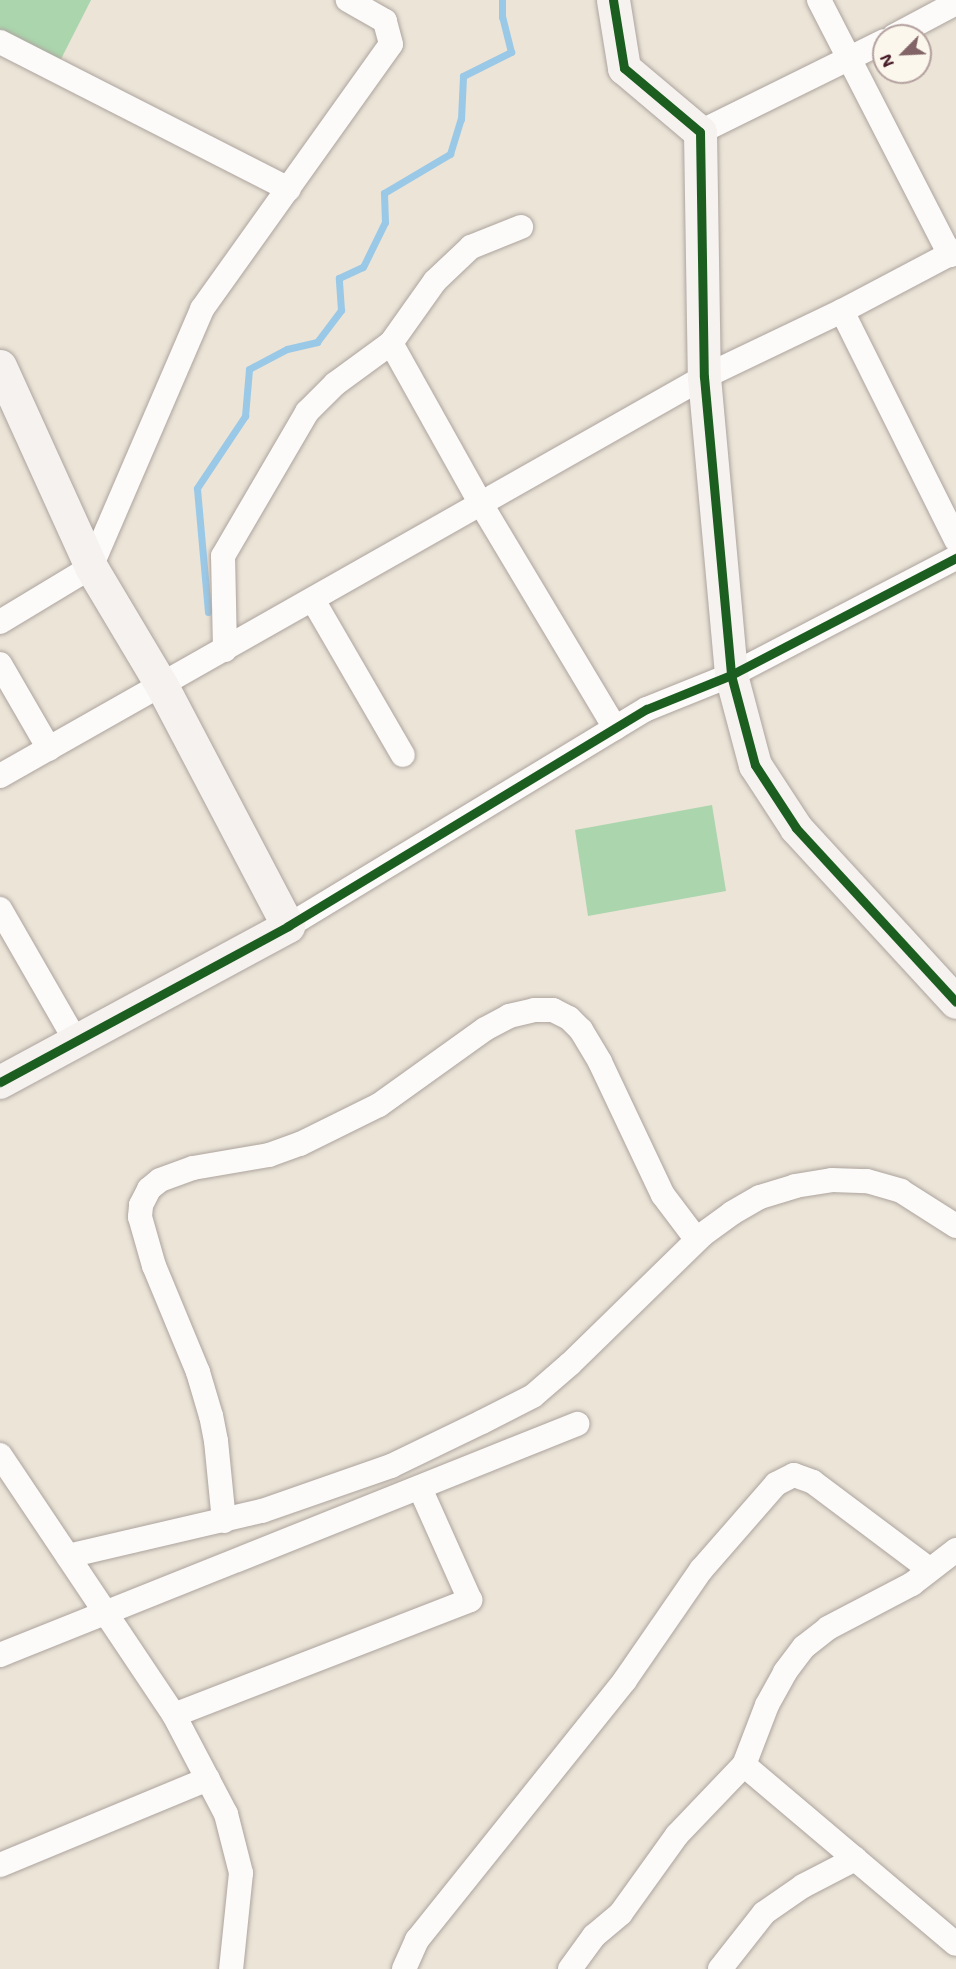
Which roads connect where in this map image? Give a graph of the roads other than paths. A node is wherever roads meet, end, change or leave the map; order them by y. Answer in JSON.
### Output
{"nodes":[{"id":1,"x":348,"y":0,"type":"edge"},
{"id":2,"x":613,"y":0,"type":"edge"},
{"id":3,"x":819,"y":0,"type":"edge"},
{"id":4,"x":956,"y":3,"type":"edge"},
{"id":5,"x":917,"y":24,"type":"edge"},
{"id":6,"x":0,"y":42,"type":"edge"},
{"id":7,"x":872,"y":47,"type":"edge"},
{"id":8,"x":850,"y":59,"type":"junction"},
{"id":9,"x":700,"y":132,"type":"junction"},
{"id":10,"x":289,"y":189,"type":"junction"},
{"id":11,"x":521,"y":227,"type":"dead end"},
{"id":12,"x":953,"y":253,"type":"edge"},
{"id":13,"x":842,"y":312,"type":"junction"},
{"id":14,"x":391,"y":343,"type":"junction"},
{"id":15,"x":0,"y":366,"type":"edge"},
{"id":16,"x":704,"y":377,"type":"junction"},
{"id":17,"x":481,"y":504,"type":"junction"},
{"id":18,"x":956,"y":540,"type":"edge"},
{"id":19,"x":956,"y":558,"type":"edge"},
{"id":20,"x":92,"y":567,"type":"junction"},
{"id":21,"x":313,"y":600,"type":"junction"},
{"id":22,"x":0,"y":622,"type":"edge"},
{"id":23,"x":225,"y":650,"type":"junction"},
{"id":24,"x":0,"y":664,"type":"edge"},
{"id":25,"x":731,"y":675,"type":"junction"},
{"id":26,"x":162,"y":686,"type":"junction"},
{"id":27,"x":615,"y":728,"type":"junction"},
{"id":28,"x":49,"y":749,"type":"junction"},
{"id":29,"x":403,"y":755,"type":"dead end"},
{"id":30,"x":0,"y":776,"type":"edge"},
{"id":31,"x":0,"y":909,"type":"edge"},
{"id":32,"x":288,"y":926,"type":"junction"},
{"id":33,"x":956,"y":1002,"type":"edge"},
{"id":34,"x":76,"y":1041,"type":"junction"},
{"id":35,"x":0,"y":1082,"type":"edge"},
{"id":36,"x":956,"y":1226,"type":"edge"},
{"id":37,"x":697,"y":1240,"type":"junction"},
{"id":38,"x":577,"y":1424,"type":"dead end"},
{"id":39,"x":0,"y":1455,"type":"edge"},
{"id":40,"x":420,"y":1488,"type":"junction"},
{"id":41,"x":224,"y":1521,"type":"junction"},
{"id":42,"x":956,"y":1550,"type":"edge"},
{"id":43,"x":68,"y":1556,"type":"junction"},
{"id":44,"x":930,"y":1570,"type":"junction"},
{"id":45,"x":105,"y":1612,"type":"junction"},
{"id":46,"x":0,"y":1655,"type":"edge"},
{"id":47,"x":174,"y":1715,"type":"junction"},
{"id":48,"x":744,"y":1765,"type":"junction"},
{"id":49,"x":208,"y":1779,"type":"junction"},
{"id":50,"x":855,"y":1859,"type":"junction"},
{"id":51,"x":0,"y":1865,"type":"edge"},
{"id":52,"x":956,"y":1944,"type":"edge"},
{"id":53,"x":231,"y":1969,"type":"edge"},
{"id":54,"x":404,"y":1969,"type":"edge"},
{"id":55,"x":570,"y":1969,"type":"edge"},
{"id":56,"x":720,"y":1969,"type":"edge"}],
"edges":[{"from":1,"to":10,"type":"street"},
{"from":2,"to":9,"type":"street"},
{"from":3,"to":8,"type":"street"},
{"from":4,"to":5,"type":"street"},
{"from":6,"to":10,"type":"street"},
{"from":7,"to":8,"type":"street"},
{"from":8,"to":9,"type":"street"},
{"from":8,"to":12,"type":"street"},
{"from":9,"to":16,"type":"street"},
{"from":10,"to":20,"type":"street"},
{"from":11,"to":14,"type":"street"},
{"from":12,"to":13,"type":"street"},
{"from":13,"to":16,"type":"street"},
{"from":13,"to":18,"type":"street"},
{"from":14,"to":17,"type":"street"},
{"from":14,"to":23,"type":"street"},
{"from":15,"to":20,"type":"street"},
{"from":16,"to":17,"type":"street"},
{"from":16,"to":25,"type":"street"},
{"from":17,"to":21,"type":"street"},
{"from":17,"to":27,"type":"street"},
{"from":19,"to":25,"type":"street"},
{"from":20,"to":22,"type":"street"},
{"from":20,"to":26,"type":"street"},
{"from":21,"to":23,"type":"street"},
{"from":21,"to":29,"type":"street"},
{"from":23,"to":26,"type":"street"},
{"from":24,"to":28,"type":"street"},
{"from":25,"to":27,"type":"street"},
{"from":25,"to":33,"type":"street"},
{"from":26,"to":28,"type":"street"},
{"from":26,"to":32,"type":"street"},
{"from":27,"to":32,"type":"street"},
{"from":28,"to":30,"type":"street"},
{"from":31,"to":34,"type":"street"},
{"from":32,"to":34,"type":"street"},
{"from":34,"to":35,"type":"street"},
{"from":36,"to":37,"type":"street"},
{"from":37,"to":41,"type":"street"},
{"from":37,"to":41,"type":"street"},
{"from":38,"to":40,"type":"street"},
{"from":39,"to":43,"type":"street"},
{"from":40,"to":45,"type":"street"},
{"from":40,"to":47,"type":"street"},
{"from":41,"to":43,"type":"street"},
{"from":42,"to":44,"type":"street"},
{"from":43,"to":45,"type":"street"},
{"from":44,"to":48,"type":"street"},
{"from":44,"to":54,"type":"street"},
{"from":45,"to":46,"type":"street"},
{"from":45,"to":47,"type":"street"},
{"from":47,"to":49,"type":"street"},
{"from":48,"to":50,"type":"street"},
{"from":48,"to":55,"type":"street"},
{"from":49,"to":51,"type":"street"},
{"from":49,"to":53,"type":"street"},
{"from":50,"to":52,"type":"street"},
{"from":50,"to":56,"type":"street"}]}
